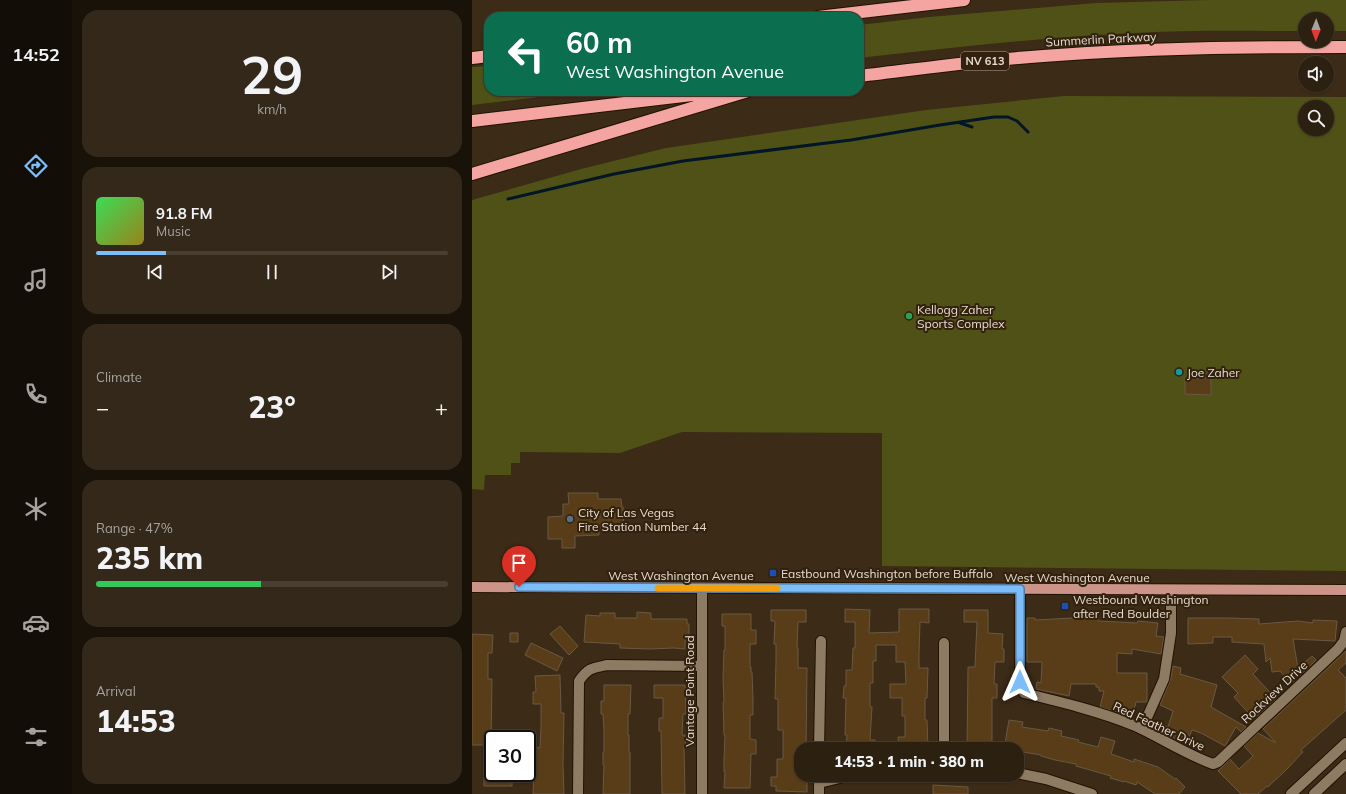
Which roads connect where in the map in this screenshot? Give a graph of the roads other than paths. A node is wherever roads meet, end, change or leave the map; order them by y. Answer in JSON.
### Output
{"nodes":[{"id":1,"x":964,"y":0,"type":"edge"},
{"id":2,"x":861,"y":12,"type":"edge"},
{"id":3,"x":1346,"y":47,"type":"edge"},
{"id":4,"x":484,"y":57,"type":"edge"},
{"id":5,"x":472,"y":58,"type":"edge"},
{"id":6,"x":864,"y":75,"type":"edge"},
{"id":7,"x":684,"y":96,"type":"edge"},
{"id":8,"x":731,"y":96,"type":"edge"},
{"id":9,"x":472,"y":121,"type":"edge"},
{"id":10,"x":472,"y":174,"type":"edge"},
{"id":11,"x":472,"y":587,"type":"edge"},
{"id":12,"x":702,"y":588,"type":"junction"},
{"id":13,"x":1020,"y":589,"type":"junction"},
{"id":14,"x":1171,"y":590,"type":"junction"},
{"id":15,"x":1346,"y":590,"type":"edge"},
{"id":16,"x":1346,"y":632,"type":"edge"},
{"id":17,"x":821,"y":641,"type":"dead end"},
{"id":18,"x":944,"y":643,"type":"dead end"},
{"id":19,"x":702,"y":666,"type":"junction"},
{"id":20,"x":1142,"y":730,"type":"junction"},
{"id":21,"x":819,"y":742,"type":"edge"},
{"id":22,"x":944,"y":742,"type":"edge"},
{"id":23,"x":1345,"y":746,"type":"edge"},
{"id":24,"x":1213,"y":764,"type":"joint"},
{"id":25,"x":1346,"y":764,"type":"edge"},
{"id":26,"x":1024,"y":774,"type":"edge"},
{"id":27,"x":819,"y":782,"type":"edge"},
{"id":28,"x":578,"y":794,"type":"edge"},
{"id":29,"x":702,"y":794,"type":"edge"},
{"id":30,"x":819,"y":794,"type":"edge"},
{"id":31,"x":1092,"y":794,"type":"edge"},
{"id":32,"x":1292,"y":794,"type":"edge"},
{"id":33,"x":1314,"y":794,"type":"edge"}],
"edges":[{"from":1,"to":2,"type":"highway"},
{"from":3,"to":6,"type":"highway","name":"Summerlin Parkway","number":"NV 613"},
{"from":4,"to":5,"type":"highway"},
{"from":7,"to":9,"type":"highway"},
{"from":8,"to":10,"type":"highway"},
{"from":11,"to":12,"type":"main road","name":"West Washington Avenue"},
{"from":12,"to":13,"type":"main road","name":"West Washington Avenue"},
{"from":12,"to":19,"type":"street","name":"Vantage Point Road"},
{"from":13,"to":14,"type":"main road","name":"West Washington Avenue"},
{"from":13,"to":20,"type":"street","name":"Red Feather Drive"},
{"from":14,"to":15,"type":"main road","name":"West Washington Avenue"},
{"from":14,"to":20,"type":"street"},
{"from":16,"to":24,"type":"street","name":"Rockview Drive"},
{"from":17,"to":21,"type":"street"},
{"from":18,"to":22,"type":"street"},
{"from":19,"to":28,"type":"street"},
{"from":19,"to":29,"type":"street","name":"Vantage Point Road"},
{"from":20,"to":24,"type":"street","name":"Red Feather Drive"},
{"from":23,"to":32,"type":"street"},
{"from":25,"to":33,"type":"street"},
{"from":26,"to":31,"type":"street"},
{"from":27,"to":30,"type":"street"}]}
